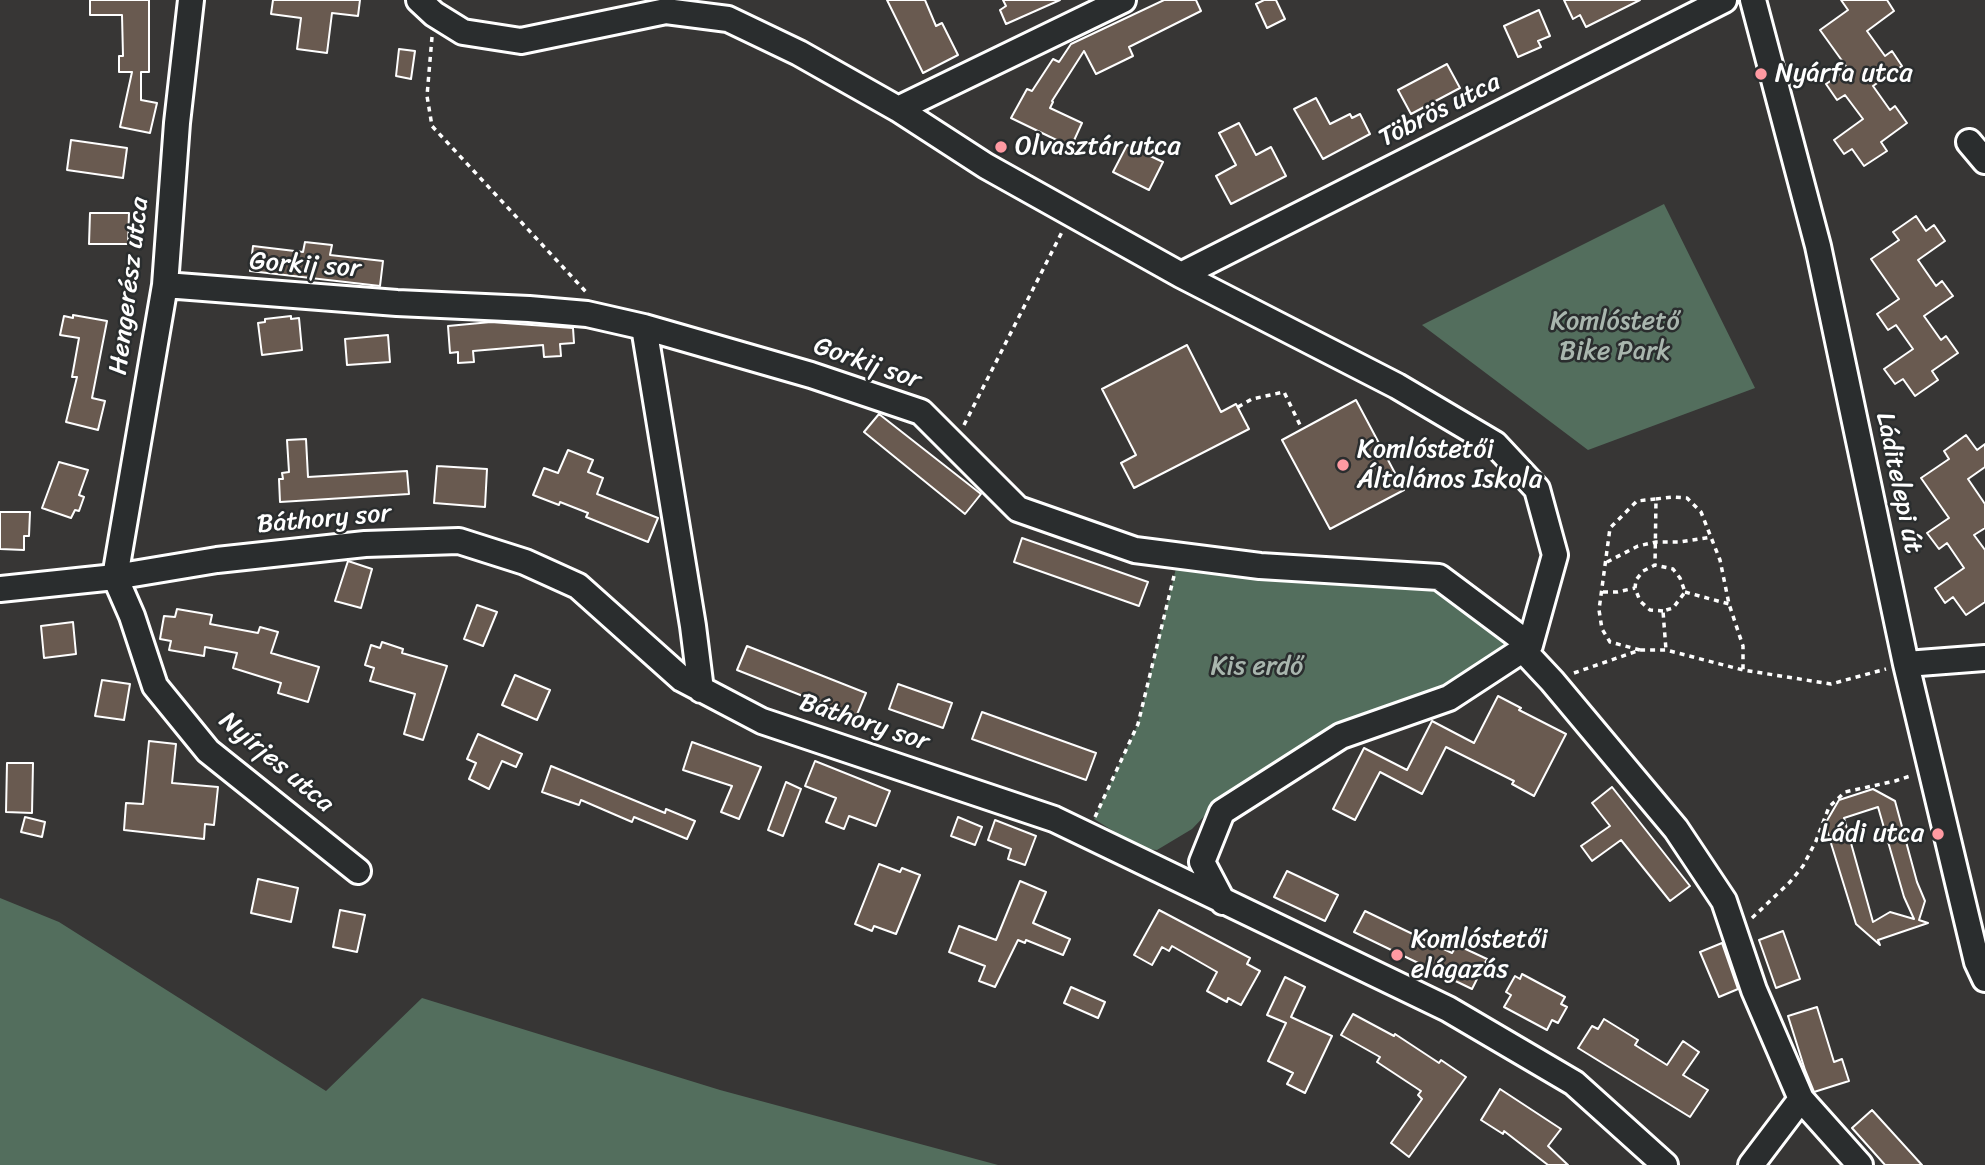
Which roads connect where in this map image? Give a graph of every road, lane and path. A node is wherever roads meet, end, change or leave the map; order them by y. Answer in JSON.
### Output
{"nodes":[{"id":1,"x":191,"y":0,"type":"edge"},
{"id":2,"x":1123,"y":0,"type":"edge"},
{"id":3,"x":1724,"y":0,"type":"edge"},
{"id":4,"x":1753,"y":0,"type":"edge"},
{"id":5,"x":426,"y":7,"type":"edge"},
{"id":6,"x":898,"y":109,"type":"junction"},
{"id":7,"x":1072,"y":214,"type":"junction"},
{"id":8,"x":1181,"y":275,"type":"junction"},
{"id":9,"x":165,"y":285,"type":"junction"},
{"id":10,"x":595,"y":302,"type":"dead end"},
{"id":11,"x":644,"y":327,"type":"junction"},
{"id":12,"x":1238,"y":407,"type":"dead end"},
{"id":13,"x":1303,"y":429,"type":"dead end"},
{"id":14,"x":954,"y":446,"type":"junction"},
{"id":15,"x":1656,"y":499,"type":"junction"},
{"id":16,"x":1712,"y":537,"type":"junction"},
{"id":17,"x":1656,"y":542,"type":"junction"},
{"id":18,"x":1179,"y":556,"type":"junction"},
{"id":19,"x":1606,"y":562,"type":"junction"},
{"id":20,"x":1655,"y":565,"type":"junction"},
{"id":21,"x":115,"y":577,"type":"junction"},
{"id":22,"x":1635,"y":588,"type":"junction"},
{"id":23,"x":0,"y":589,"type":"edge"},
{"id":24,"x":1602,"y":592,"type":"junction"},
{"id":25,"x":1685,"y":592,"type":"junction"},
{"id":26,"x":1729,"y":604,"type":"junction"},
{"id":27,"x":1663,"y":611,"type":"junction"},
{"id":28,"x":1527,"y":648,"type":"junction"},
{"id":29,"x":1640,"y":650,"type":"junction"},
{"id":30,"x":1666,"y":650,"type":"junction"},
{"id":31,"x":1985,"y":658,"type":"edge"},
{"id":32,"x":1906,"y":663,"type":"junction"},
{"id":33,"x":1743,"y":670,"type":"junction"},
{"id":34,"x":1552,"y":681,"type":"junction"},
{"id":35,"x":701,"y":690,"type":"junction"},
{"id":36,"x":1912,"y":775,"type":"dead end"},
{"id":37,"x":1086,"y":834,"type":"junction"},
{"id":38,"x":359,"y":871,"type":"dead end"},
{"id":39,"x":1223,"y":902,"type":"junction"},
{"id":40,"x":1735,"y":935,"type":"junction"},
{"id":41,"x":1985,"y":979,"type":"edge"},
{"id":42,"x":1801,"y":1099,"type":"junction"},
{"id":43,"x":1665,"y":1165,"type":"edge"},
{"id":44,"x":1751,"y":1165,"type":"edge"},
{"id":45,"x":1860,"y":1165,"type":"edge"}],
"edges":[{"from":1,"to":9,"type":"street","name":"Hengerész utca"},
{"from":2,"to":6,"type":"street"},
{"from":3,"to":8,"type":"street","name":"Töbrös utca"},
{"from":4,"to":32,"type":"street","name":"Láditelepi út"},
{"from":5,"to":6,"type":"street"},
{"from":5,"to":10,"type":"path"},
{"from":6,"to":7,"type":"street"},
{"from":7,"to":8,"type":"street"},
{"from":7,"to":14,"type":"path"},
{"from":8,"to":28,"type":"street"},
{"from":9,"to":11,"type":"street","name":"Gorkij sor"},
{"from":9,"to":21,"type":"street","name":"Hengerész utca"},
{"from":11,"to":14,"type":"street","name":"Gorkij sor"},
{"from":11,"to":35,"type":"street"},
{"from":12,"to":13,"type":"path"},
{"from":14,"to":18,"type":"street","name":"Gorkij sor"},
{"from":15,"to":16,"type":"path"},
{"from":15,"to":17,"type":"path"},
{"from":15,"to":19,"type":"path"},
{"from":16,"to":17,"type":"path"},
{"from":16,"to":26,"type":"path"},
{"from":17,"to":19,"type":"path"},
{"from":17,"to":20,"type":"path"},
{"from":18,"to":28,"type":"street","name":"Gorkij sor"},
{"from":18,"to":37,"type":"path"},
{"from":19,"to":24,"type":"path"},
{"from":20,"to":22,"type":"path"},
{"from":20,"to":25,"type":"path"},
{"from":21,"to":23,"type":"street","name":"Báthory sor"},
{"from":21,"to":35,"type":"street","name":"Báthory sor"},
{"from":21,"to":38,"type":"street","name":"Nyírjes utca"},
{"from":22,"to":24,"type":"path"},
{"from":22,"to":27,"type":"path"},
{"from":24,"to":29,"type":"path"},
{"from":25,"to":26,"type":"path"},
{"from":25,"to":27,"type":"path"},
{"from":26,"to":33,"type":"path"},
{"from":27,"to":30,"type":"path"},
{"from":28,"to":34,"type":"street","name":"Gorkij sor"},
{"from":28,"to":39,"type":"street"},
{"from":29,"to":30,"type":"path"},
{"from":29,"to":34,"type":"path"},
{"from":30,"to":33,"type":"path"},
{"from":31,"to":32,"type":"street"},
{"from":32,"to":33,"type":"path"},
{"from":32,"to":41,"type":"street","name":"Láditelepi út"},
{"from":34,"to":40,"type":"street","name":"Gorkij sor"},
{"from":35,"to":37,"type":"street","name":"Báthory sor"},
{"from":36,"to":40,"type":"path"},
{"from":37,"to":39,"type":"street","name":"Báthory sor"},
{"from":39,"to":43,"type":"street","name":"Báthory sor"},
{"from":40,"to":42,"type":"street","name":"Gorkij sor"},
{"from":42,"to":44,"type":"street"},
{"from":42,"to":45,"type":"street","name":"Gorkij sor"}]}
